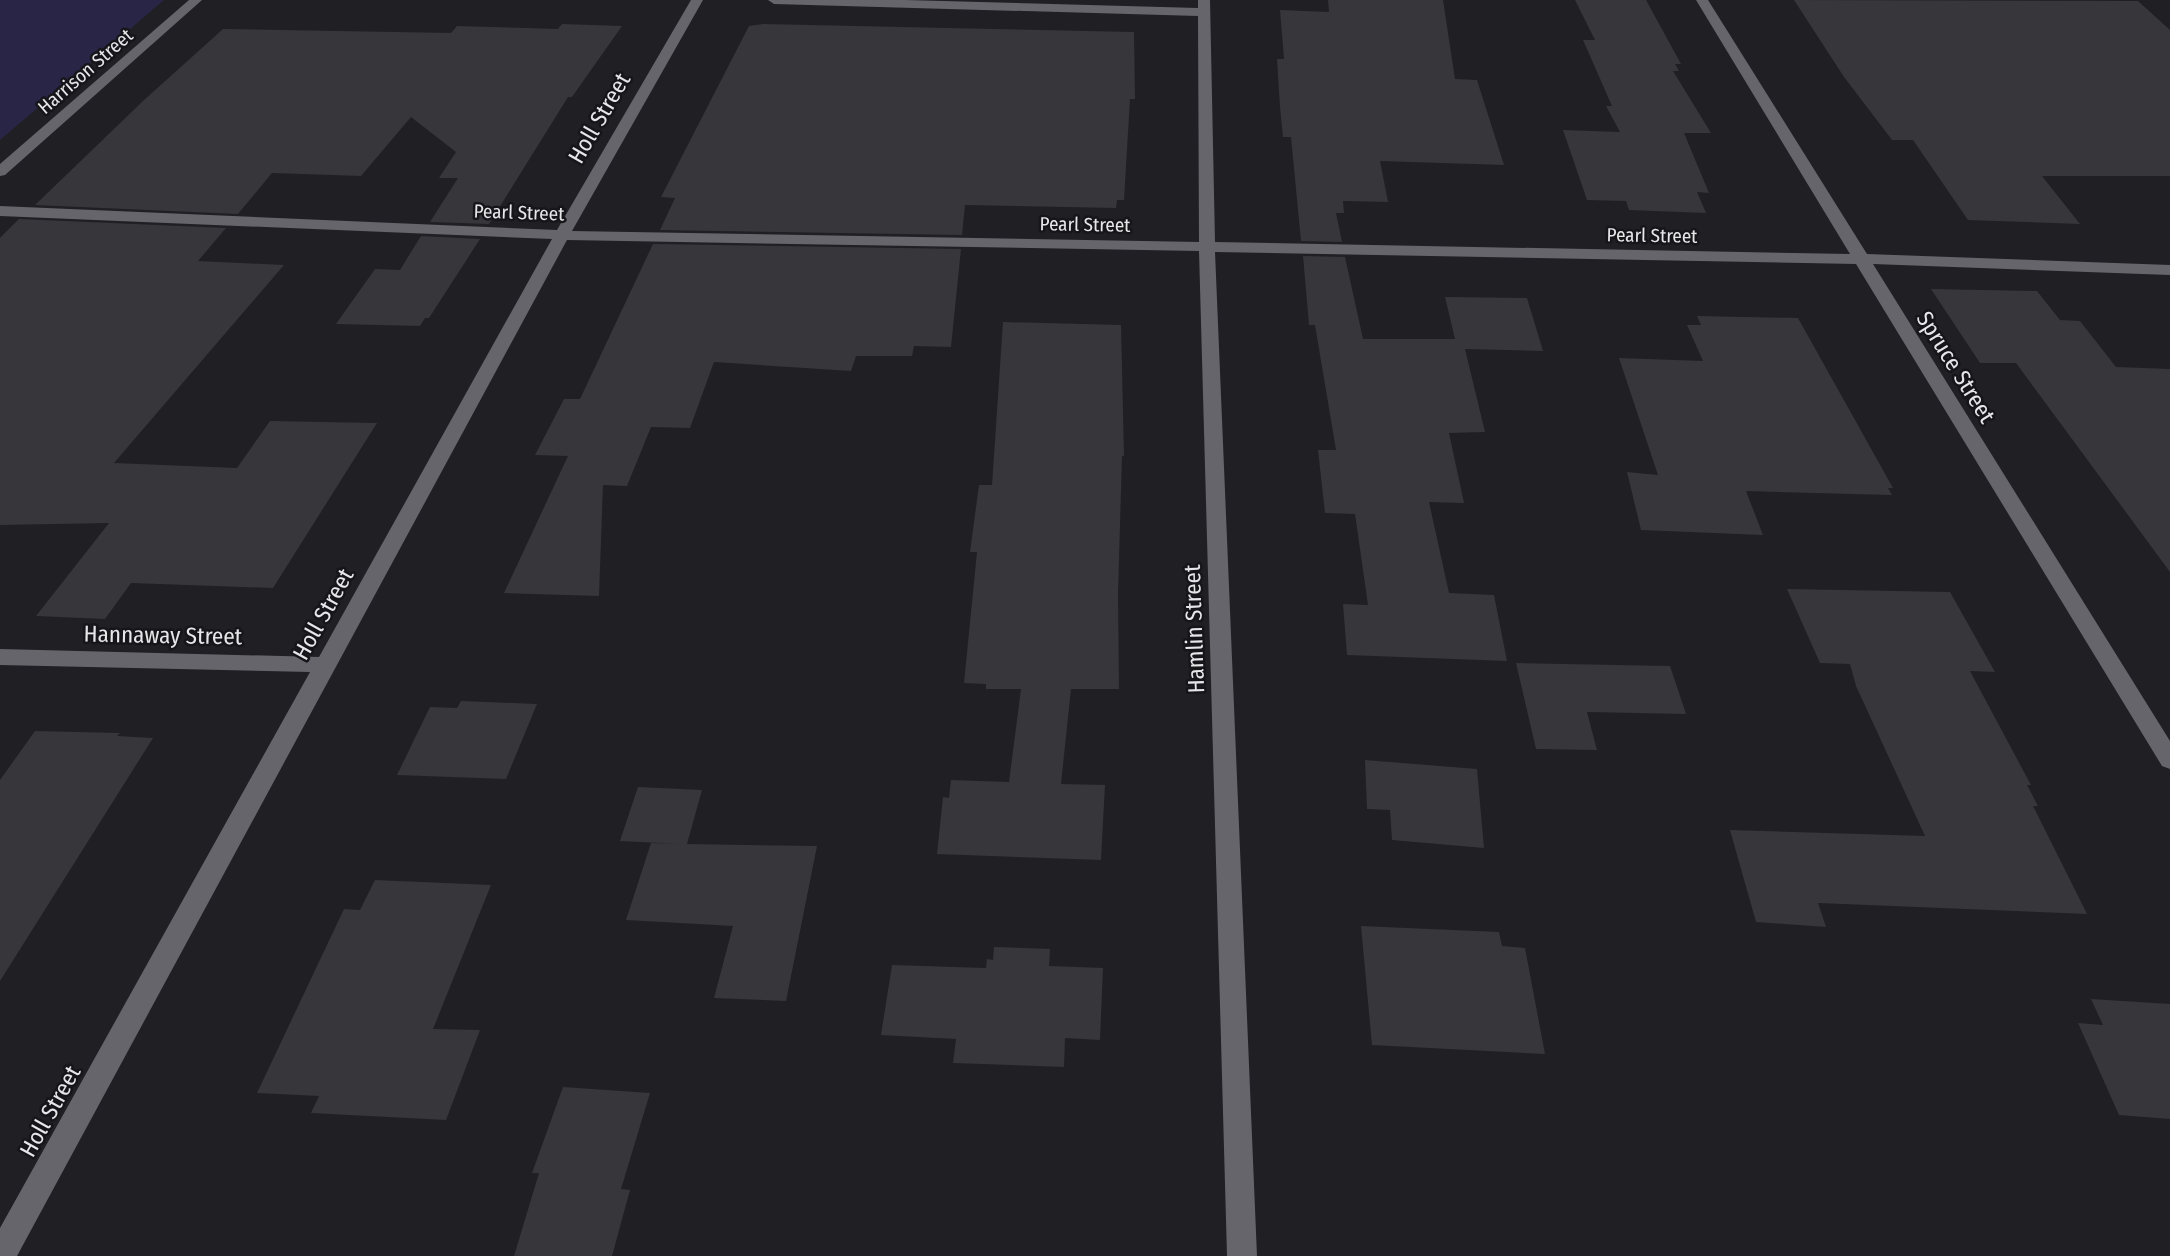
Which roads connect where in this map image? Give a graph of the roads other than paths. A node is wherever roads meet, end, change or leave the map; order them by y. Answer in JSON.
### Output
{"nodes":[{"id":1,"x":196,"y":0,"type":"edge"},
{"id":2,"x":697,"y":0,"type":"edge"},
{"id":3,"x":774,"y":0,"type":"edge"},
{"id":4,"x":1702,"y":0,"type":"edge"},
{"id":5,"x":1204,"y":6,"type":"edge"},
{"id":6,"x":0,"y":172,"type":"edge"},
{"id":7,"x":0,"y":211,"type":"edge"},
{"id":8,"x":562,"y":235,"type":"junction"},
{"id":9,"x":1208,"y":248,"type":"junction"},
{"id":10,"x":1861,"y":259,"type":"junction"},
{"id":11,"x":2170,"y":270,"type":"edge"},
{"id":12,"x":0,"y":657,"type":"edge"},
{"id":13,"x":325,"y":665,"type":"junction"},
{"id":14,"x":2170,"y":760,"type":"edge"},
{"id":15,"x":1,"y":1256,"type":"edge"},
{"id":16,"x":1242,"y":1256,"type":"edge"}],
"edges":[{"from":1,"to":6,"type":"street","name":"Harrison Street"},
{"from":2,"to":8,"type":"street","name":"Holl Street"},
{"from":3,"to":5,"type":"street"},
{"from":4,"to":10,"type":"street","name":"Spruce Street"},
{"from":5,"to":9,"type":"street","name":"Hamlin Street"},
{"from":7,"to":8,"type":"street","name":"Pearl Street"},
{"from":8,"to":9,"type":"street","name":"Pearl Street"},
{"from":8,"to":13,"type":"street","name":"Holl Street"},
{"from":9,"to":10,"type":"street","name":"Pearl Street"},
{"from":9,"to":16,"type":"street","name":"Hamlin Street"},
{"from":10,"to":11,"type":"street","name":"Pearl Street"},
{"from":10,"to":14,"type":"street","name":"Spruce Street"},
{"from":12,"to":13,"type":"street","name":"Hannaway Street"},
{"from":13,"to":15,"type":"street","name":"Holl Street"}]}
